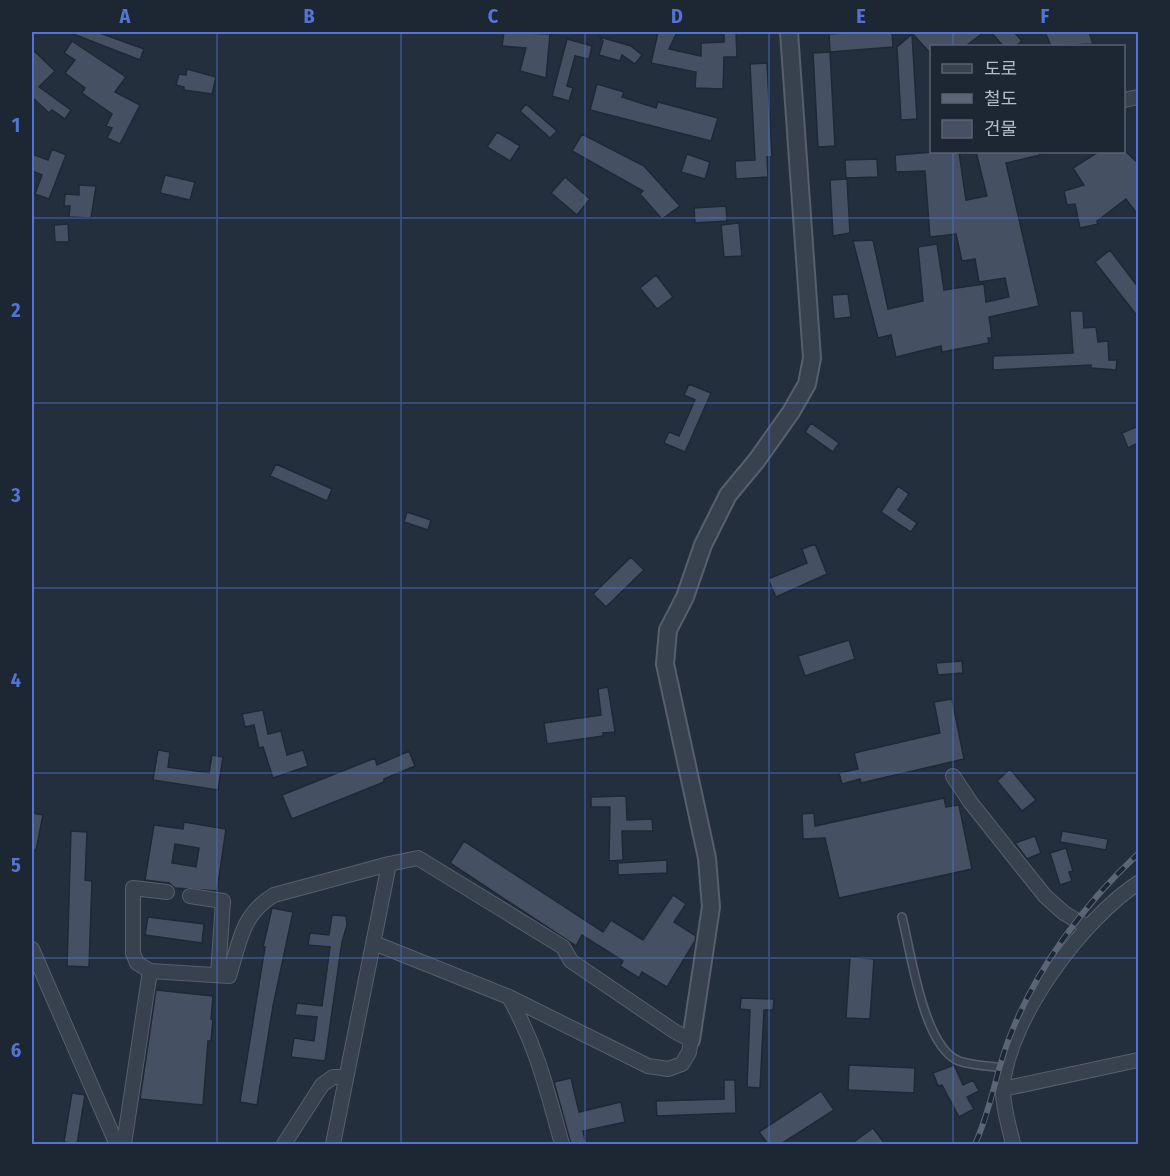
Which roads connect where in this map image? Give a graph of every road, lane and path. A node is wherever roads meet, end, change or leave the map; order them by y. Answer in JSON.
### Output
{"nodes":[{"id":1,"x":789,"y":32,"type":"edge"},
{"id":2,"x":952,"y":777,"type":"dead end"},
{"id":3,"x":388,"y":864,"type":"junction"},
{"id":4,"x":1138,"y":883,"type":"edge"},
{"id":5,"x":167,"y":892,"type":"dead end"},
{"id":6,"x":190,"y":896,"type":"dead end"},
{"id":7,"x":902,"y":917,"type":"dead end"},
{"id":8,"x":1088,"y":927,"type":"junction"},
{"id":9,"x":374,"y":943,"type":"junction"},
{"id":10,"x":32,"y":949,"type":"edge"},
{"id":11,"x":150,"y":971,"type":"junction"},
{"id":12,"x":218,"y":975,"type":"junction"},
{"id":13,"x":509,"y":997,"type":"junction"},
{"id":14,"x":691,"y":1040,"type":"junction"},
{"id":15,"x":1138,"y":1060,"type":"edge"},
{"id":16,"x":1005,"y":1068,"type":"junction"},
{"id":17,"x":346,"y":1077,"type":"junction"},
{"id":18,"x":1003,"y":1089,"type":"junction"},
{"id":19,"x":119,"y":1144,"type":"edge"},
{"id":20,"x":124,"y":1144,"type":"edge"},
{"id":21,"x":284,"y":1144,"type":"edge"},
{"id":22,"x":333,"y":1144,"type":"edge"},
{"id":23,"x":562,"y":1144,"type":"edge"},
{"id":24,"x":1013,"y":1144,"type":"edge"}],
"edges":[{"from":1,"to":14,"type":"street"},
{"from":2,"to":8,"type":"street"},
{"from":3,"to":9,"type":"street"},
{"from":3,"to":12,"type":"street"},
{"from":3,"to":14,"type":"street"},
{"from":4,"to":8,"type":"street"},
{"from":5,"to":11,"type":"street"},
{"from":6,"to":12,"type":"street"},
{"from":7,"to":16,"type":"lane"},
{"from":8,"to":16,"type":"street"},
{"from":9,"to":13,"type":"street"},
{"from":9,"to":17,"type":"street"},
{"from":10,"to":19,"type":"street"},
{"from":11,"to":12,"type":"street"},
{"from":11,"to":20,"type":"street"},
{"from":13,"to":14,"type":"street"},
{"from":13,"to":23,"type":"street"},
{"from":15,"to":18,"type":"street"},
{"from":16,"to":18,"type":"street"},
{"from":17,"to":21,"type":"street"},
{"from":17,"to":22,"type":"street"},
{"from":18,"to":24,"type":"street"}]}
